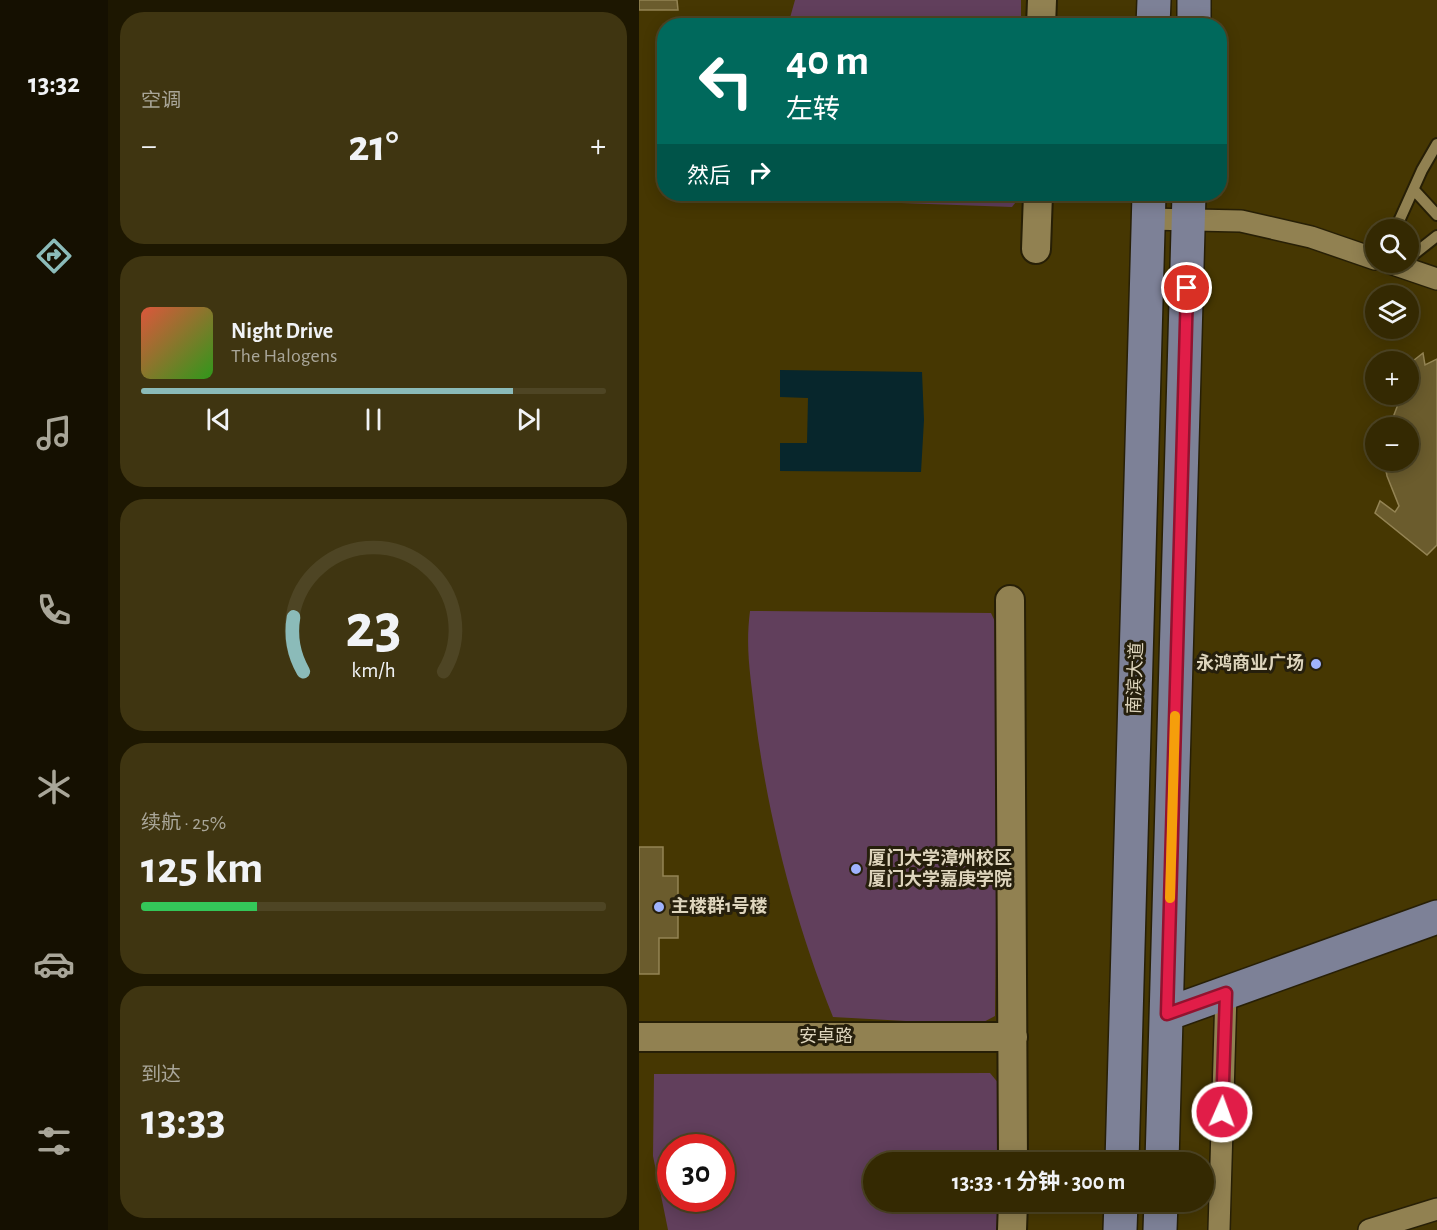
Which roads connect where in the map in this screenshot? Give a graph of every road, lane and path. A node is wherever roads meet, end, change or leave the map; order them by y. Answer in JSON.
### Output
{"nodes":[{"id":1,"x":1042,"y":0,"type":"edge"},
{"id":2,"x":1154,"y":0,"type":"edge"},
{"id":3,"x":1194,"y":0,"type":"edge"},
{"id":4,"x":1041,"y":18,"type":"edge"},
{"id":5,"x":1153,"y":18,"type":"edge"},
{"id":6,"x":1194,"y":18,"type":"edge"},
{"id":7,"x":1437,"y":144,"type":"edge"},
{"id":8,"x":1414,"y":190,"type":"junction"},
{"id":9,"x":1038,"y":201,"type":"edge"},
{"id":10,"x":1148,"y":206,"type":"edge"},
{"id":11,"x":1189,"y":206,"type":"edge"},
{"id":12,"x":1437,"y":215,"type":"edge"},
{"id":13,"x":1400,"y":219,"type":"edge"},
{"id":14,"x":1437,"y":236,"type":"edge"},
{"id":15,"x":1419,"y":244,"type":"edge"},
{"id":16,"x":1036,"y":249,"type":"dead end"},
{"id":17,"x":1365,"y":252,"type":"edge"},
{"id":18,"x":1419,"y":272,"type":"edge"},
{"id":19,"x":1437,"y":279,"type":"edge"},
{"id":20,"x":1010,"y":600,"type":"dead end"},
{"id":21,"x":1437,"y":917,"type":"edge"},
{"id":22,"x":1226,"y":993,"type":"junction"},
{"id":23,"x":1167,"y":1014,"type":"junction"},
{"id":24,"x":639,"y":1037,"type":"edge"},
{"id":25,"x":1013,"y":1037,"type":"junction"},
{"id":26,"x":1013,"y":1152,"type":"edge"},
{"id":27,"x":1122,"y":1152,"type":"edge"},
{"id":28,"x":1162,"y":1152,"type":"edge"},
{"id":29,"x":1437,"y":1209,"type":"edge"},
{"id":30,"x":1013,"y":1212,"type":"edge"},
{"id":31,"x":1121,"y":1212,"type":"edge"},
{"id":32,"x":1161,"y":1212,"type":"edge"},
{"id":33,"x":1013,"y":1230,"type":"edge"},
{"id":34,"x":1120,"y":1230,"type":"edge"},
{"id":35,"x":1160,"y":1230,"type":"edge"},
{"id":36,"x":1219,"y":1230,"type":"edge"},
{"id":37,"x":1369,"y":1230,"type":"edge"}],
"edges":[{"from":1,"to":4,"type":"street"},
{"from":2,"to":5,"type":"main road"},
{"from":3,"to":6,"type":"main road"},
{"from":7,"to":8,"type":"lane"},
{"from":8,"to":12,"type":"lane"},
{"from":8,"to":13,"type":"lane"},
{"from":9,"to":16,"type":"street"},
{"from":10,"to":11,"type":"street"},
{"from":10,"to":27,"type":"main road","name":"南滨大道"},
{"from":11,"to":17,"type":"street"},
{"from":11,"to":23,"type":"main road"},
{"from":14,"to":15,"type":"lane"},
{"from":18,"to":19,"type":"street"},
{"from":20,"to":25,"type":"street"},
{"from":21,"to":22,"type":"main road"},
{"from":22,"to":23,"type":"main road"},
{"from":22,"to":36,"type":"street"},
{"from":23,"to":28,"type":"main road"},
{"from":24,"to":25,"type":"street","name":"安卓路"},
{"from":25,"to":26,"type":"street"},
{"from":29,"to":37,"type":"street"},
{"from":30,"to":33,"type":"street"},
{"from":31,"to":34,"type":"main road"},
{"from":32,"to":35,"type":"main road"}]}
